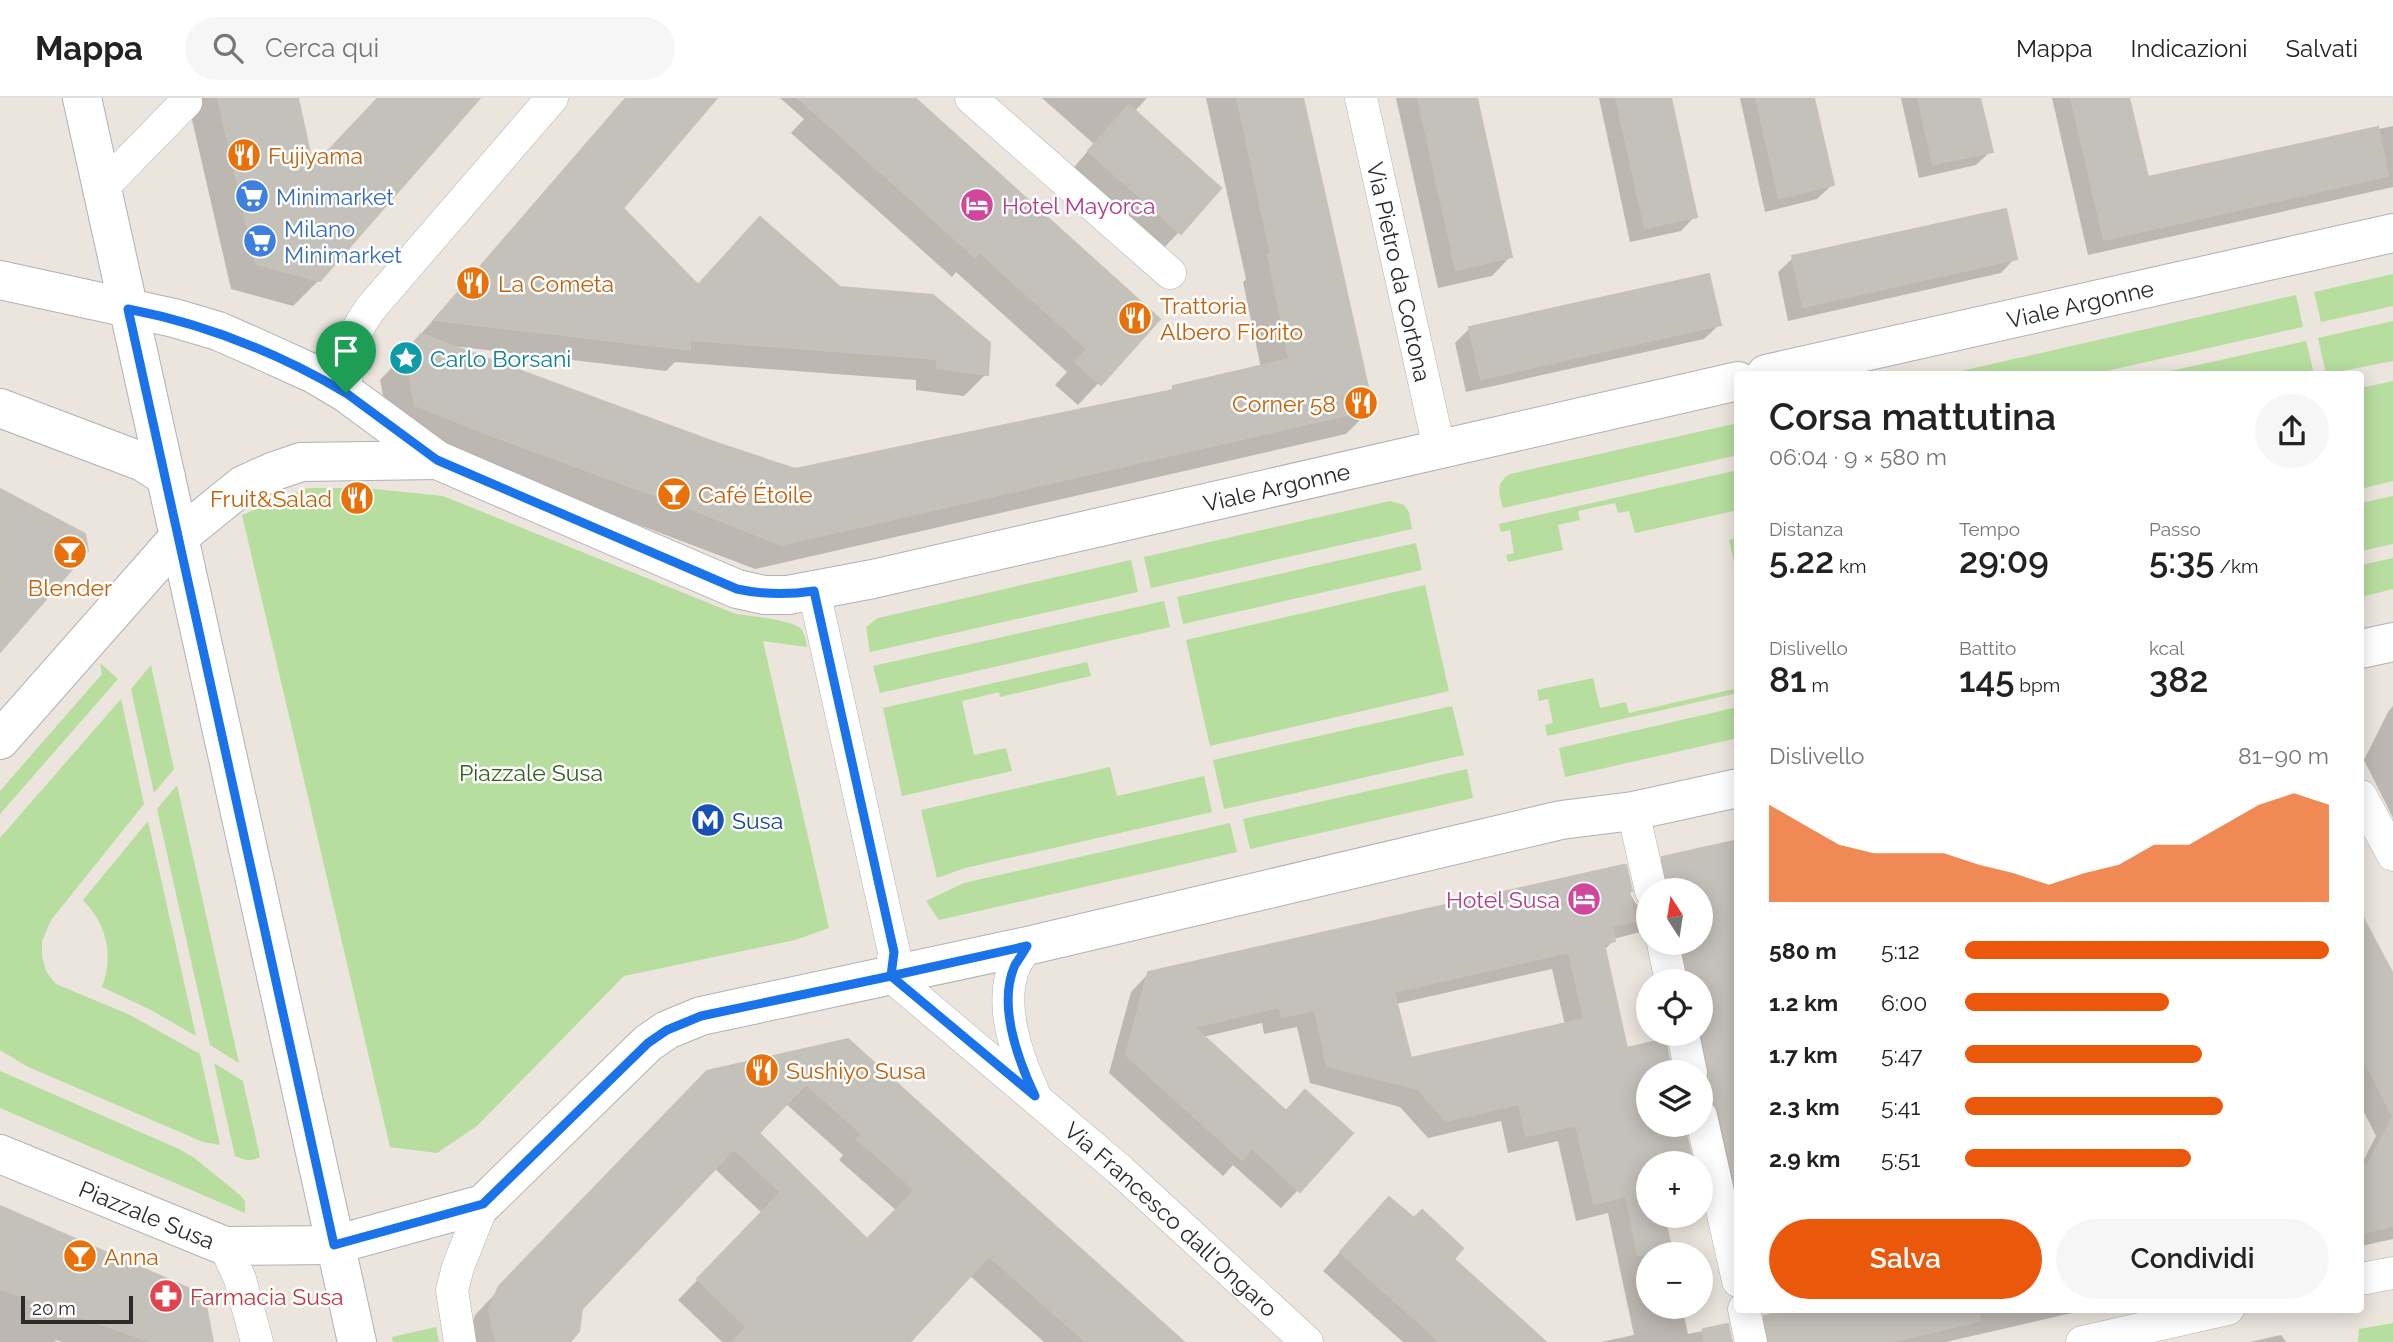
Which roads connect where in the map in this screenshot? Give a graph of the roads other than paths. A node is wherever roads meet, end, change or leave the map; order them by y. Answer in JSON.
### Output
{"nodes":[{"id":1,"x":82,"y":98,"type":"edge"},
{"id":2,"x":185,"y":98,"type":"edge"},
{"id":3,"x":552,"y":98,"type":"edge"},
{"id":4,"x":971,"y":98,"type":"edge"},
{"id":5,"x":1361,"y":98,"type":"edge"},
{"id":6,"x":102,"y":188,"type":"junction"},
{"id":7,"x":2393,"y":233,"type":"edge"},
{"id":8,"x":1170,"y":273,"type":"dead end"},
{"id":9,"x":0,"y":280,"type":"edge"},
{"id":10,"x":128,"y":309,"type":"junction"},
{"id":11,"x":1779,"y":371,"type":"edge"},
{"id":12,"x":1734,"y":382,"type":"edge"},
{"id":13,"x":346,"y":393,"type":"junction"},
{"id":14,"x":0,"y":408,"type":"edge"},
{"id":15,"x":1439,"y":448,"type":"junction"},
{"id":16,"x":437,"y":460,"type":"junction"},
{"id":17,"x":166,"y":477,"type":"junction"},
{"id":18,"x":179,"y":537,"type":"junction"},
{"id":19,"x":814,"y":591,"type":"junction"},
{"id":20,"x":2393,"y":642,"type":"edge"},
{"id":21,"x":2364,"y":648,"type":"edge"},
{"id":22,"x":0,"y":740,"type":"edge"},
{"id":23,"x":1734,"y":789,"type":"edge"},
{"id":24,"x":2364,"y":802,"type":"edge"},
{"id":25,"x":1633,"y":811,"type":"junction"},
{"id":26,"x":2393,"y":855,"type":"edge"},
{"id":27,"x":1648,"y":878,"type":"edge"},
{"id":28,"x":1027,"y":946,"type":"junction"},
{"id":29,"x":891,"y":976,"type":"junction"},
{"id":30,"x":1035,"y":1096,"type":"junction"},
{"id":31,"x":1706,"y":1137,"type":"edge"},
{"id":32,"x":0,"y":1154,"type":"edge"},
{"id":33,"x":483,"y":1204,"type":"junction"},
{"id":34,"x":334,"y":1245,"type":"junction"},
{"id":35,"x":225,"y":1246,"type":"junction"},
{"id":36,"x":1734,"y":1263,"type":"edge"},
{"id":37,"x":2393,"y":1273,"type":"edge"},
{"id":38,"x":2364,"y":1278,"type":"edge"},
{"id":39,"x":1745,"y":1313,"type":"edge"},
{"id":40,"x":2210,"y":1313,"type":"edge"},
{"id":41,"x":257,"y":1342,"type":"edge"},
{"id":42,"x":357,"y":1342,"type":"edge"},
{"id":43,"x":460,"y":1342,"type":"edge"},
{"id":44,"x":1307,"y":1342,"type":"edge"},
{"id":45,"x":1751,"y":1342,"type":"edge"},
{"id":46,"x":2082,"y":1342,"type":"edge"}],
"edges":[{"from":1,"to":6,"type":"street"},
{"from":2,"to":6,"type":"street"},
{"from":3,"to":13,"type":"street"},
{"from":4,"to":8,"type":"street"},
{"from":5,"to":15,"type":"street","name":"Via Pietro da Cortona"},
{"from":6,"to":10,"type":"street"},
{"from":7,"to":11,"type":"street","name":"Viale Argonne"},
{"from":9,"to":10,"type":"street"},
{"from":10,"to":13,"type":"street"},
{"from":10,"to":17,"type":"street"},
{"from":12,"to":15,"type":"street","name":"Viale Argonne"},
{"from":13,"to":16,"type":"street"},
{"from":14,"to":17,"type":"street"},
{"from":15,"to":19,"type":"street","name":"Viale Argonne"},
{"from":16,"to":18,"type":"street"},
{"from":16,"to":19,"type":"street"},
{"from":17,"to":18,"type":"street"},
{"from":18,"to":22,"type":"street"},
{"from":18,"to":34,"type":"street"},
{"from":19,"to":29,"type":"street"},
{"from":20,"to":21,"type":"street"},
{"from":23,"to":25,"type":"street"},
{"from":24,"to":26,"type":"street"},
{"from":25,"to":27,"type":"street"},
{"from":25,"to":28,"type":"street"},
{"from":28,"to":29,"type":"street"},
{"from":28,"to":30,"type":"street","name":"Via Francesco dall'Ongaro"},
{"from":29,"to":30,"type":"street","name":"Via Francesco dall'Ongaro"},
{"from":29,"to":33,"type":"street","name":"Piazzale Susa"},
{"from":30,"to":44,"type":"street","name":"Via Francesco dall'Ongaro"},
{"from":31,"to":36,"type":"street"},
{"from":32,"to":35,"type":"street","name":"Piazzale Susa"},
{"from":33,"to":34,"type":"street","name":"Piazzale Susa"},
{"from":33,"to":43,"type":"street"},
{"from":34,"to":35,"type":"street","name":"Piazzale Susa"},
{"from":34,"to":42,"type":"street"},
{"from":35,"to":41,"type":"street"},
{"from":37,"to":38,"type":"street"},
{"from":39,"to":45,"type":"street"},
{"from":40,"to":46,"type":"street"}]}
